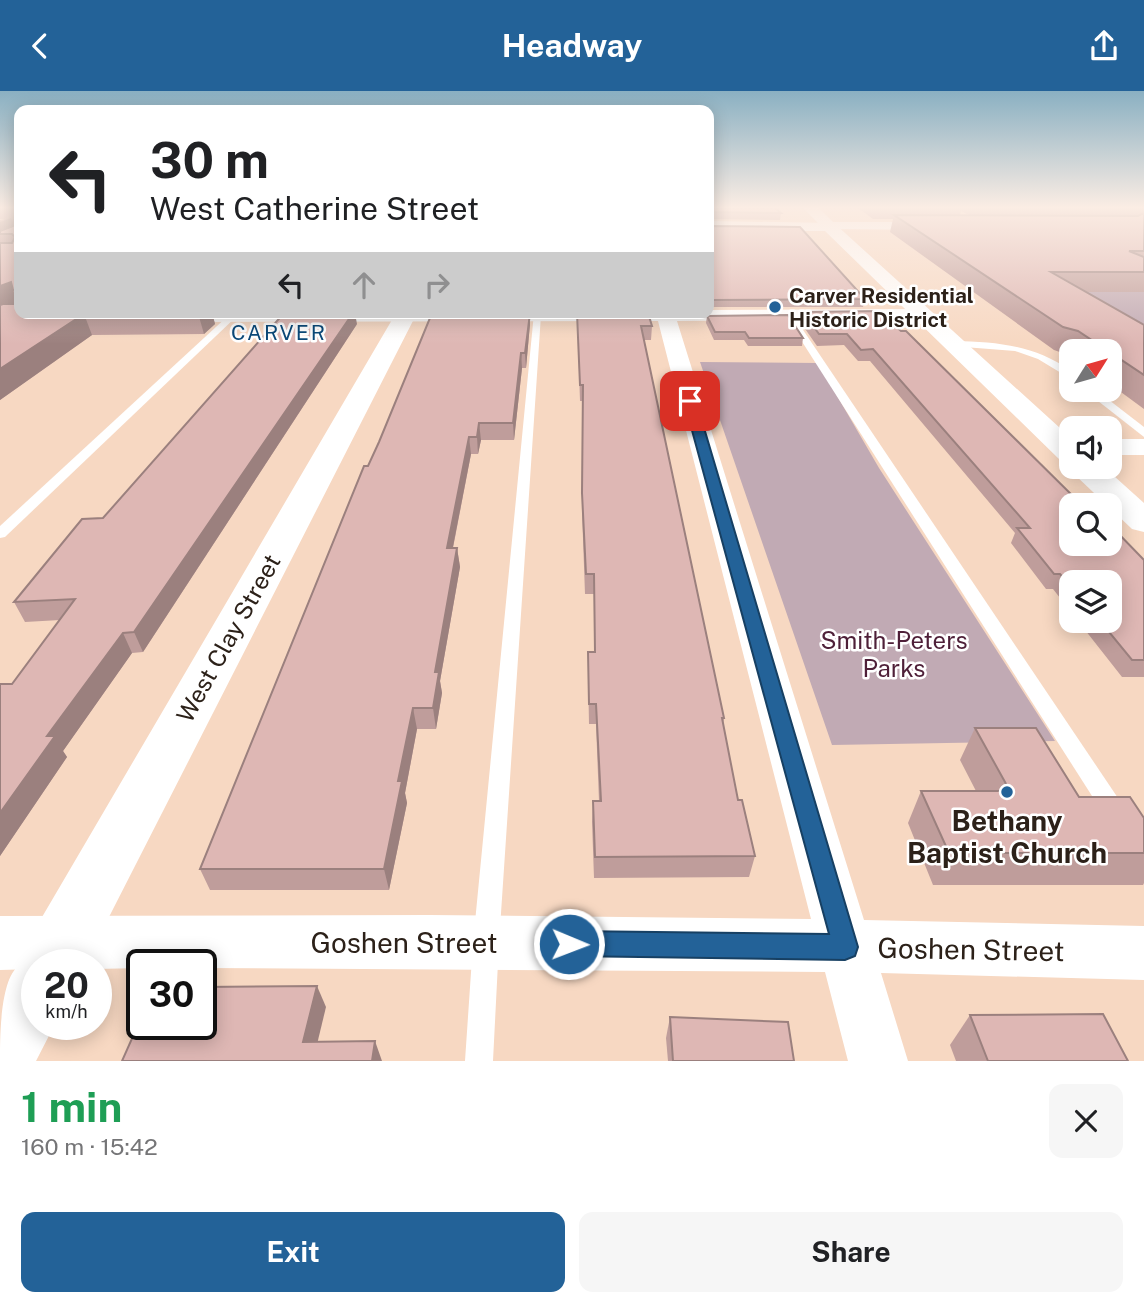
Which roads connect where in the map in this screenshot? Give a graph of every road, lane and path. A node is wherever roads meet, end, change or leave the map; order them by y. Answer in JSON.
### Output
{"nodes":[{"id":1,"x":858,"y":253,"type":"edge"},
{"id":2,"x":714,"y":314,"type":"edge"},
{"id":3,"x":789,"y":315,"type":"junction"},
{"id":4,"x":923,"y":315,"type":"junction"},
{"id":5,"x":230,"y":319,"type":"edge"},
{"id":6,"x":405,"y":319,"type":"edge"},
{"id":7,"x":537,"y":319,"type":"edge"},
{"id":8,"x":666,"y":319,"type":"edge"},
{"id":9,"x":954,"y":344,"type":"junction"},
{"id":10,"x":1059,"y":366,"type":"edge"},
{"id":11,"x":1106,"y":403,"type":"edge"},
{"id":12,"x":1144,"y":433,"type":"edge"},
{"id":13,"x":1059,"y":441,"type":"edge"},
{"id":14,"x":1122,"y":447,"type":"edge"},
{"id":15,"x":1144,"y":447,"type":"edge"},
{"id":16,"x":1099,"y":479,"type":"edge"},
{"id":17,"x":1144,"y":523,"type":"edge"},
{"id":18,"x":0,"y":534,"type":"edge"},
{"id":19,"x":1129,"y":833,"type":"edge"},
{"id":20,"x":0,"y":943,"type":"edge"},
{"id":21,"x":486,"y":943,"type":"junction"},
{"id":22,"x":845,"y":947,"type":"junction"},
{"id":23,"x":59,"y":949,"type":"edge"},
{"id":24,"x":21,"y":953,"type":"edge"},
{"id":25,"x":1144,"y":953,"type":"edge"},
{"id":26,"x":112,"y":963,"type":"edge"},
{"id":27,"x":21,"y":1019,"type":"edge"},
{"id":28,"x":0,"y":1058,"type":"edge"},
{"id":29,"x":479,"y":1061,"type":"edge"},
{"id":30,"x":878,"y":1061,"type":"edge"}],
"edges":[{"from":1,"to":4,"type":"main road"},
{"from":2,"to":3,"type":"street"},
{"from":3,"to":4,"type":"street"},
{"from":3,"to":19,"type":"lane"},
{"from":4,"to":9,"type":"main road"},
{"from":5,"to":18,"type":"lane"},
{"from":6,"to":23,"type":"main road","name":"West Clay Street"},
{"from":7,"to":21,"type":"lane"},
{"from":8,"to":22,"type":"street"},
{"from":9,"to":10,"type":"lane"},
{"from":9,"to":13,"type":"main road"},
{"from":11,"to":12,"type":"lane"},
{"from":14,"to":15,"type":"street"},
{"from":16,"to":17,"type":"main road"},
{"from":20,"to":24,"type":"street","name":"Goshen Street"},
{"from":21,"to":22,"type":"street","name":"Goshen Street"},
{"from":21,"to":26,"type":"street","name":"Goshen Street"},
{"from":21,"to":29,"type":"lane"},
{"from":22,"to":25,"type":"street","name":"Goshen Street"},
{"from":22,"to":30,"type":"street"},
{"from":27,"to":28,"type":"main road","name":"West Clay Street"}]}
